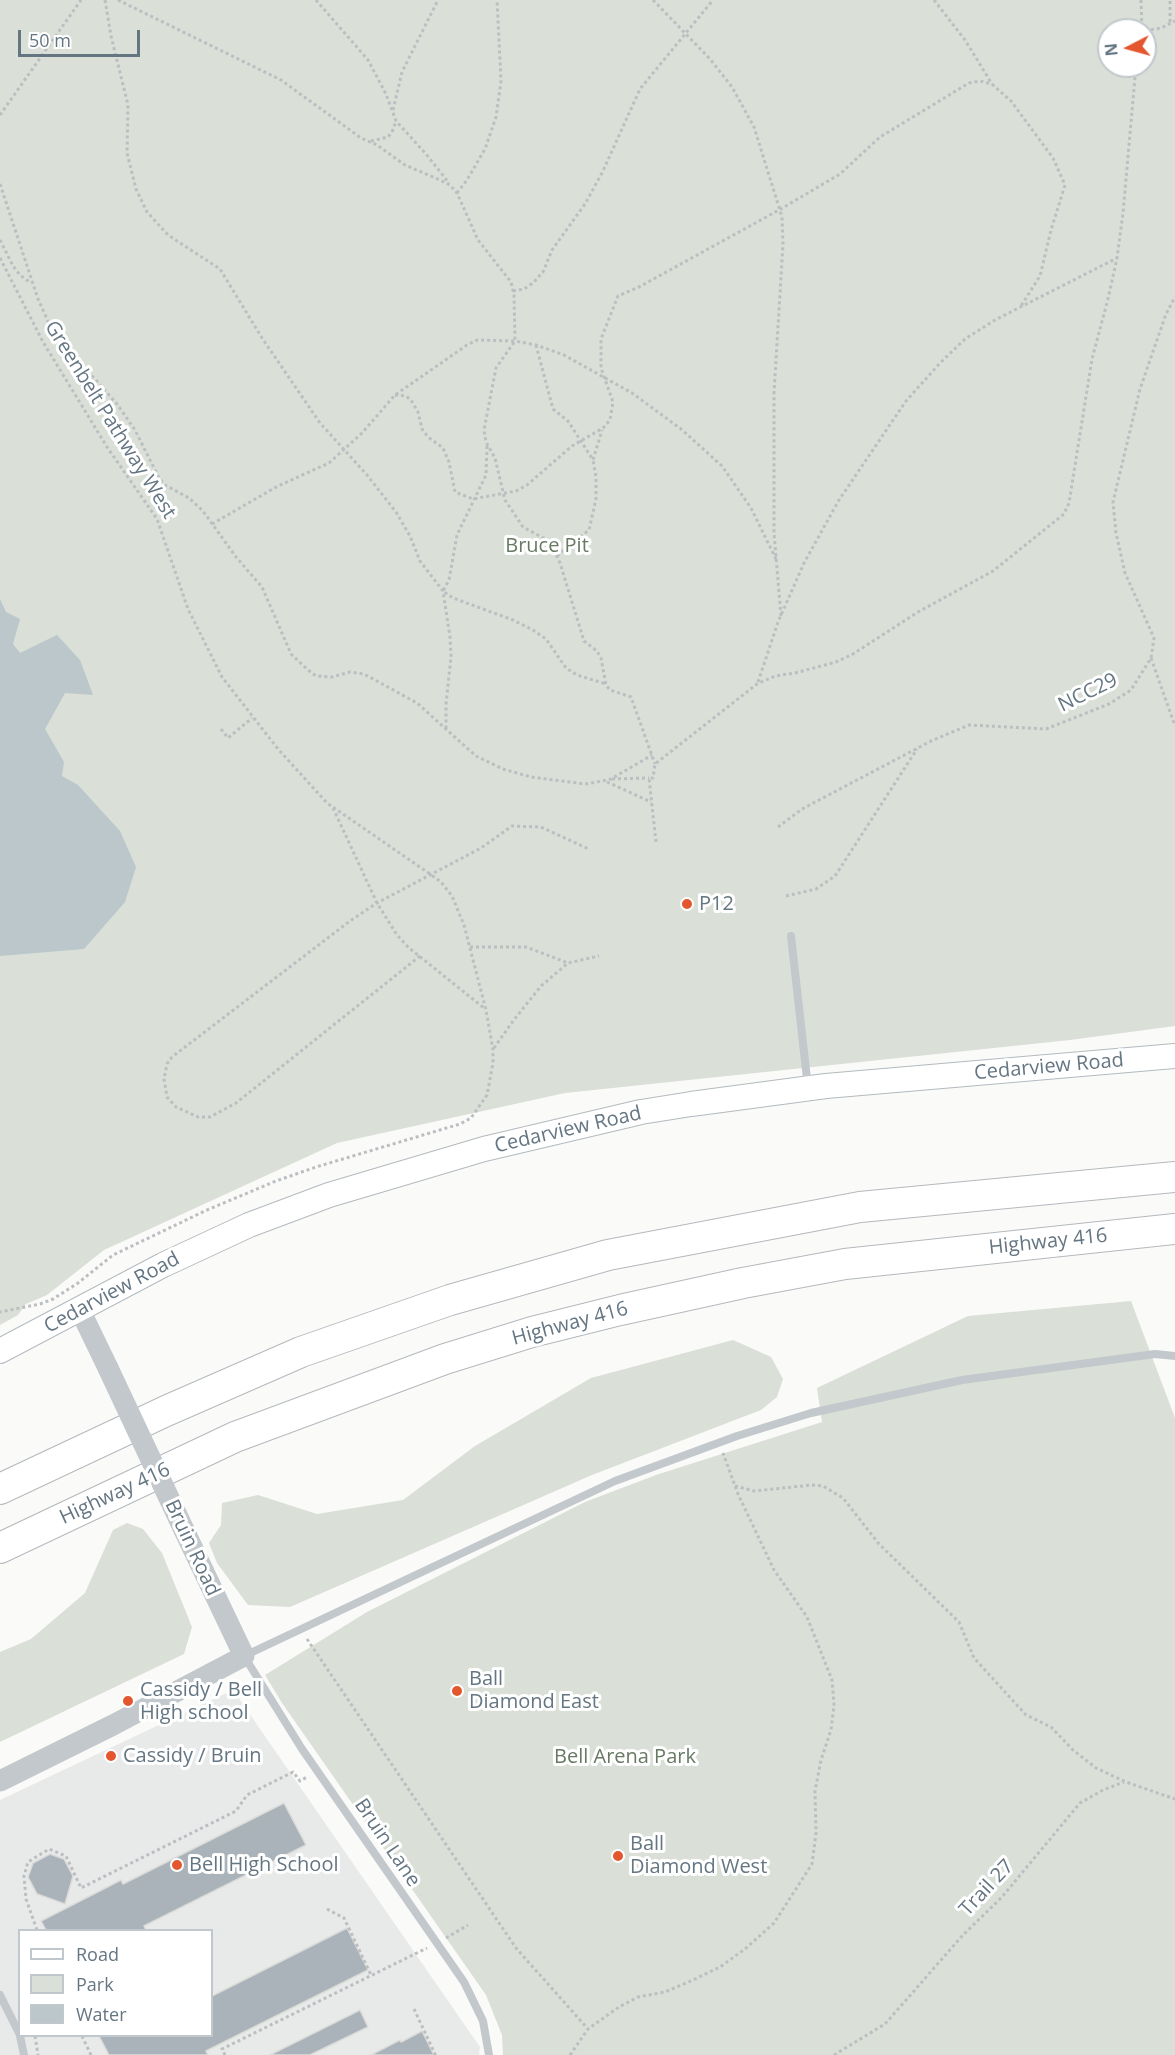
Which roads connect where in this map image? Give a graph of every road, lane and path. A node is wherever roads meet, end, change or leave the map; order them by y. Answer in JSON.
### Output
{"nodes":[{"id":1,"x":81,"y":0,"type":"edge"},
{"id":2,"x":105,"y":0,"type":"edge"},
{"id":3,"x":118,"y":0,"type":"edge"},
{"id":4,"x":316,"y":0,"type":"edge"},
{"id":5,"x":438,"y":0,"type":"edge"},
{"id":6,"x":497,"y":0,"type":"edge"},
{"id":7,"x":653,"y":0,"type":"edge"},
{"id":8,"x":713,"y":0,"type":"edge"},
{"id":9,"x":934,"y":0,"type":"edge"},
{"id":10,"x":1141,"y":0,"type":"edge"},
{"id":11,"x":1170,"y":0,"type":"edge"},
{"id":12,"x":1142,"y":18,"type":"edge"},
{"id":13,"x":1175,"y":21,"type":"edge"},
{"id":14,"x":1170,"y":23,"type":"junction"},
{"id":15,"x":1157,"y":28,"type":"edge"},
{"id":16,"x":685,"y":34,"type":"junction"},
{"id":17,"x":1135,"y":78,"type":"edge"},
{"id":18,"x":992,"y":84,"type":"junction"},
{"id":19,"x":393,"y":112,"type":"junction"},
{"id":20,"x":0,"y":115,"type":"edge"},
{"id":21,"x":396,"y":121,"type":"junction"},
{"id":22,"x":369,"y":141,"type":"junction"},
{"id":23,"x":0,"y":184,"type":"edge"},
{"id":24,"x":450,"y":185,"type":"junction"},
{"id":25,"x":457,"y":193,"type":"junction"},
{"id":26,"x":779,"y":210,"type":"junction"},
{"id":27,"x":0,"y":240,"type":"edge"},
{"id":28,"x":0,"y":258,"type":"edge"},
{"id":29,"x":1117,"y":258,"type":"junction"},
{"id":30,"x":33,"y":284,"type":"junction"},
{"id":31,"x":513,"y":291,"type":"junction"},
{"id":32,"x":1175,"y":297,"type":"edge"},
{"id":33,"x":1022,"y":306,"type":"junction"},
{"id":34,"x":515,"y":341,"type":"junction"},
{"id":35,"x":536,"y":345,"type":"junction"},
{"id":36,"x":603,"y":376,"type":"junction"},
{"id":37,"x":395,"y":395,"type":"junction"},
{"id":38,"x":602,"y":428,"type":"junction"},
{"id":39,"x":579,"y":441,"type":"junction"},
{"id":40,"x":487,"y":445,"type":"junction"},
{"id":41,"x":344,"y":449,"type":"junction"},
{"id":42,"x":593,"y":460,"type":"junction"},
{"id":43,"x":504,"y":494,"type":"junction"},
{"id":44,"x":473,"y":499,"type":"junction"},
{"id":45,"x":212,"y":524,"type":"junction"},
{"id":46,"x":556,"y":556,"type":"junction"},
{"id":47,"x":776,"y":559,"type":"junction"},
{"id":48,"x":443,"y":591,"type":"junction"},
{"id":49,"x":781,"y":616,"type":"junction"},
{"id":50,"x":1151,"y":658,"type":"junction"},
{"id":51,"x":757,"y":684,"type":"junction"},
{"id":52,"x":606,"y":685,"type":"junction"},
{"id":53,"x":252,"y":718,"type":"junction"},
{"id":54,"x":1175,"y":726,"type":"edge"},
{"id":55,"x":221,"y":729,"type":"dead end"},
{"id":56,"x":446,"y":730,"type":"junction"},
{"id":57,"x":918,"y":748,"type":"junction"},
{"id":58,"x":652,"y":755,"type":"junction"},
{"id":59,"x":656,"y":764,"type":"junction"},
{"id":60,"x":649,"y":778,"type":"junction"},
{"id":61,"x":610,"y":779,"type":"junction"},
{"id":62,"x":605,"y":781,"type":"junction"},
{"id":63,"x":651,"y":802,"type":"junction"},
{"id":64,"x":333,"y":808,"type":"junction"},
{"id":65,"x":778,"y":827,"type":"dead end"},
{"id":66,"x":656,"y":842,"type":"dead end"},
{"id":67,"x":589,"y":849,"type":"dead end"},
{"id":68,"x":430,"y":874,"type":"junction"},
{"id":69,"x":786,"y":896,"type":"dead end"},
{"id":70,"x":377,"y":903,"type":"junction"},
{"id":71,"x":791,"y":936,"type":"dead end"},
{"id":72,"x":470,"y":947,"type":"junction"},
{"id":73,"x":420,"y":956,"type":"junction"},
{"id":74,"x":599,"y":956,"type":"dead end"},
{"id":75,"x":568,"y":963,"type":"junction"},
{"id":76,"x":486,"y":1010,"type":"junction"},
{"id":77,"x":493,"y":1050,"type":"junction"},
{"id":78,"x":1175,"y":1056,"type":"edge"},
{"id":79,"x":808,"y":1088,"type":"junction"},
{"id":80,"x":1175,"y":1177,"type":"edge"},
{"id":81,"x":1175,"y":1229,"type":"edge"},
{"id":82,"x":80,"y":1310,"type":"junction"},
{"id":83,"x":0,"y":1312,"type":"edge"},
{"id":84,"x":0,"y":1351,"type":"edge"},
{"id":85,"x":1175,"y":1356,"type":"edge"},
{"id":86,"x":719,"y":1442,"type":"junction"},
{"id":87,"x":735,"y":1486,"type":"junction"},
{"id":88,"x":0,"y":1489,"type":"edge"},
{"id":89,"x":0,"y":1548,"type":"edge"},
{"id":90,"x":300,"y":1630,"type":"junction"},
{"id":91,"x":244,"y":1656,"type":"junction"},
{"id":92,"x":318,"y":1771,"type":"junction"},
{"id":93,"x":0,"y":1781,"type":"edge"},
{"id":94,"x":1126,"y":1782,"type":"junction"},
{"id":95,"x":1175,"y":1799,"type":"edge"},
{"id":96,"x":327,"y":1909,"type":"dead end"},
{"id":97,"x":468,"y":1925,"type":"dead end"},
{"id":98,"x":37,"y":1929,"type":"edge"},
{"id":99,"x":436,"y":1943,"type":"junction"},
{"id":100,"x":371,"y":1975,"type":"junction"},
{"id":101,"x":0,"y":1995,"type":"edge"},
{"id":102,"x":414,"y":2009,"type":"dead end"},
{"id":103,"x":588,"y":2029,"type":"junction"},
{"id":104,"x":18,"y":2031,"type":"edge"},
{"id":105,"x":20,"y":2037,"type":"edge"},
{"id":106,"x":35,"y":2037,"type":"edge"},
{"id":107,"x":82,"y":2037,"type":"edge"},
{"id":108,"x":24,"y":2055,"type":"edge"},
{"id":109,"x":38,"y":2055,"type":"edge"},
{"id":110,"x":91,"y":2055,"type":"edge"},
{"id":111,"x":225,"y":2055,"type":"edge"},
{"id":112,"x":433,"y":2055,"type":"edge"},
{"id":113,"x":489,"y":2055,"type":"edge"},
{"id":114,"x":570,"y":2055,"type":"edge"},
{"id":115,"x":834,"y":2055,"type":"edge"}],
"edges":[{"from":1,"to":20,"type":"path"},
{"from":2,"to":41,"type":"path"},
{"from":3,"to":22,"type":"path"},
{"from":4,"to":19,"type":"path"},
{"from":5,"to":19,"type":"path"},
{"from":6,"to":25,"type":"path"},
{"from":7,"to":16,"type":"path"},
{"from":8,"to":16,"type":"path"},
{"from":9,"to":18,"type":"path"},
{"from":10,"to":12,"type":"path"},
{"from":11,"to":14,"type":"path"},
{"from":13,"to":14,"type":"path"},
{"from":14,"to":15,"type":"path"},
{"from":16,"to":26,"type":"path"},
{"from":16,"to":31,"type":"path"},
{"from":17,"to":29,"type":"path"},
{"from":18,"to":26,"type":"path"},
{"from":18,"to":33,"type":"path"},
{"from":19,"to":21,"type":"path"},
{"from":21,"to":22,"type":"path"},
{"from":21,"to":24,"type":"path"},
{"from":22,"to":24,"type":"path"},
{"from":23,"to":30,"type":"path"},
{"from":24,"to":25,"type":"path"},
{"from":25,"to":31,"type":"path"},
{"from":26,"to":36,"type":"path"},
{"from":26,"to":47,"type":"path"},
{"from":27,"to":30,"type":"path"},
{"from":28,"to":53,"type":"path","name":"Greenbelt Pathway West"},
{"from":29,"to":33,"type":"path"},
{"from":29,"to":51,"type":"path"},
{"from":30,"to":45,"type":"path"},
{"from":31,"to":34,"type":"path"},
{"from":32,"to":50,"type":"path"},
{"from":33,"to":49,"type":"path"},
{"from":34,"to":35,"type":"path"},
{"from":34,"to":37,"type":"path"},
{"from":34,"to":40,"type":"path"},
{"from":35,"to":36,"type":"path"},
{"from":35,"to":39,"type":"path"},
{"from":36,"to":38,"type":"path"},
{"from":36,"to":47,"type":"path"},
{"from":37,"to":41,"type":"path"},
{"from":37,"to":44,"type":"path"},
{"from":38,"to":39,"type":"path"},
{"from":38,"to":42,"type":"path"},
{"from":39,"to":42,"type":"path"},
{"from":39,"to":43,"type":"path"},
{"from":40,"to":43,"type":"path"},
{"from":40,"to":44,"type":"path"},
{"from":41,"to":45,"type":"path"},
{"from":41,"to":48,"type":"path"},
{"from":42,"to":46,"type":"path"},
{"from":43,"to":44,"type":"path"},
{"from":43,"to":46,"type":"path"},
{"from":44,"to":48,"type":"path"},
{"from":45,"to":56,"type":"path"},
{"from":46,"to":52,"type":"path"},
{"from":47,"to":49,"type":"path"},
{"from":48,"to":52,"type":"path"},
{"from":48,"to":56,"type":"path"},
{"from":49,"to":51,"type":"path"},
{"from":50,"to":54,"type":"path"},
{"from":50,"to":57,"type":"path","name":"NCC29"},
{"from":51,"to":59,"type":"path"},
{"from":52,"to":58,"type":"path"},
{"from":53,"to":55,"type":"path"},
{"from":53,"to":64,"type":"path","name":"Greenbelt Pathway West"},
{"from":56,"to":62,"type":"path"},
{"from":57,"to":65,"type":"path","name":"NCC29"},
{"from":57,"to":69,"type":"path"},
{"from":58,"to":59,"type":"path"},
{"from":58,"to":61,"type":"path"},
{"from":59,"to":60,"type":"path"},
{"from":60,"to":61,"type":"path"},
{"from":60,"to":63,"type":"path"},
{"from":61,"to":62,"type":"path"},
{"from":62,"to":63,"type":"path"},
{"from":63,"to":66,"type":"path"},
{"from":64,"to":68,"type":"path","name":"Greenbelt Pathway West"},
{"from":64,"to":70,"type":"path"},
{"from":67,"to":68,"type":"path"},
{"from":68,"to":70,"type":"path"},
{"from":68,"to":72,"type":"path","name":"Greenbelt Pathway West"},
{"from":70,"to":73,"type":"path"},
{"from":70,"to":73,"type":"path"},
{"from":71,"to":79,"type":"lane"},
{"from":72,"to":75,"type":"path"},
{"from":72,"to":76,"type":"path","name":"Greenbelt Pathway West"},
{"from":73,"to":76,"type":"path"},
{"from":74,"to":75,"type":"path"},
{"from":75,"to":77,"type":"path"},
{"from":76,"to":77,"type":"path","name":"Greenbelt Pathway West"},
{"from":77,"to":83,"type":"path","name":"Greenbelt Pathway West"},
{"from":78,"to":79,"type":"main road","name":"Cedarview Road"},
{"from":79,"to":82,"type":"main road","name":"Cedarview Road"},
{"from":80,"to":88,"type":"highway"},
{"from":81,"to":89,"type":"highway","name":"Highway 416"},
{"from":82,"to":84,"type":"main road","name":"Cedarview Road"},
{"from":82,"to":91,"type":"street","name":"Bruin Road","bridge":true},
{"from":85,"to":86,"type":"lane"},
{"from":86,"to":87,"type":"path"},
{"from":86,"to":90,"type":"lane"},
{"from":87,"to":94,"type":"path"},
{"from":87,"to":103,"type":"path"},
{"from":90,"to":91,"type":"lane"},
{"from":90,"to":103,"type":"path"},
{"from":91,"to":92,"type":"lane","name":"Bruin Lane"},
{"from":91,"to":93,"type":"street"},
{"from":92,"to":98,"type":"path"},
{"from":92,"to":99,"type":"lane","name":"Bruin Lane"},
{"from":94,"to":95,"type":"path"},
{"from":94,"to":115,"type":"path","name":"Trail 27"},
{"from":96,"to":100,"type":"path"},
{"from":97,"to":99,"type":"path"},
{"from":99,"to":100,"type":"path"},
{"from":99,"to":113,"type":"lane","name":"Bruin Lane"},
{"from":100,"to":111,"type":"path"},
{"from":101,"to":104,"type":"lane"},
{"from":102,"to":112,"type":"path"},
{"from":103,"to":114,"type":"path"},
{"from":105,"to":108,"type":"lane"},
{"from":106,"to":109,"type":"path"},
{"from":107,"to":110,"type":"path"}]}
